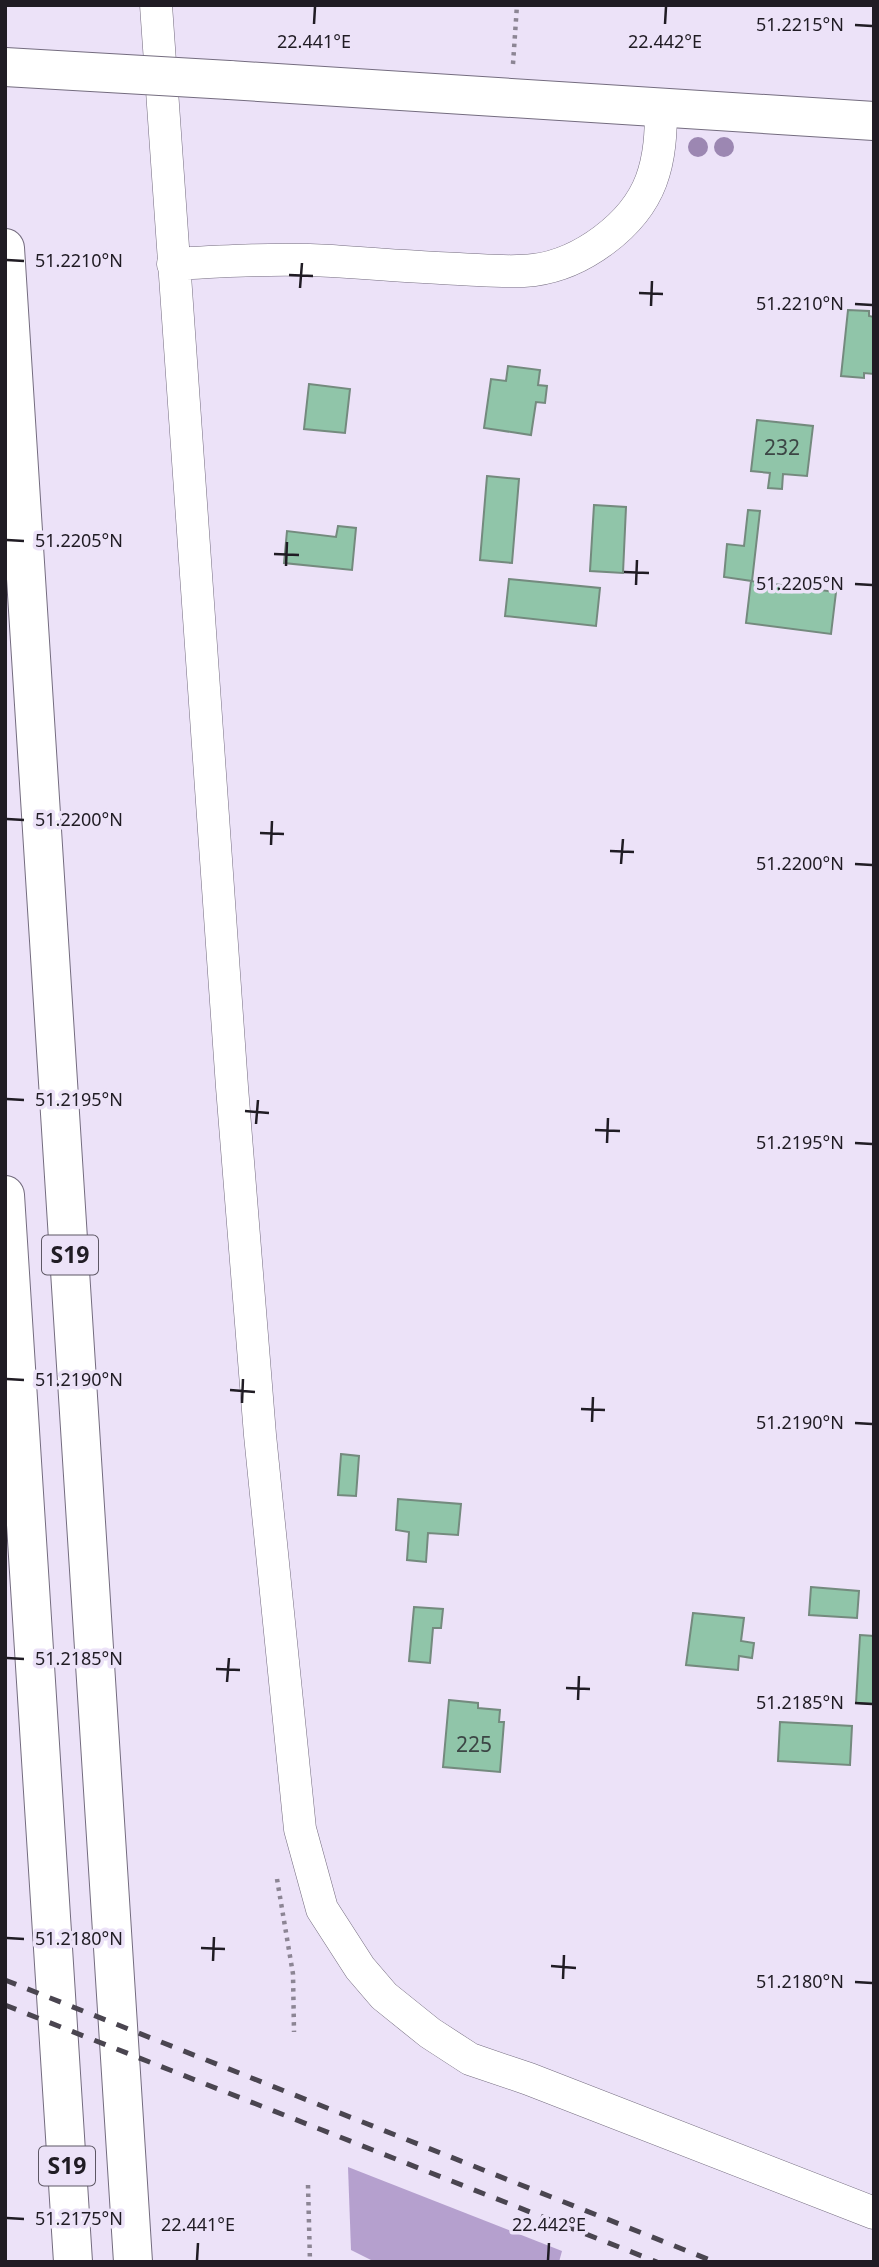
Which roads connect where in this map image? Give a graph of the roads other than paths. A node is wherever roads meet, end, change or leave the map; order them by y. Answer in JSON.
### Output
{"nodes":[{"id":1,"x":156,"y":5,"type":"edge"},
{"id":2,"x":5,"y":66,"type":"edge"},
{"id":3,"x":661,"y":107,"type":"junction"},
{"id":4,"x":874,"y":121,"type":"edge"},
{"id":5,"x":5,"y":248,"type":"edge"},
{"id":6,"x":173,"y":264,"type":"junction"},
{"id":7,"x":5,"y":1195,"type":"edge"},
{"id":8,"x":874,"y":2213,"type":"edge"},
{"id":9,"x":73,"y":2262,"type":"edge"},
{"id":10,"x":133,"y":2262,"type":"edge"}],
"edges":[{"from":1,"to":6,"type":"street"},
{"from":2,"to":3,"type":"main road","bridge":true},
{"from":3,"to":4,"type":"main road"},
{"from":3,"to":6,"type":"street"},
{"from":5,"to":10,"type":"main road","number":"S19"},
{"from":6,"to":8,"type":"street"},
{"from":7,"to":9,"type":"main road","number":"S19"}]}
